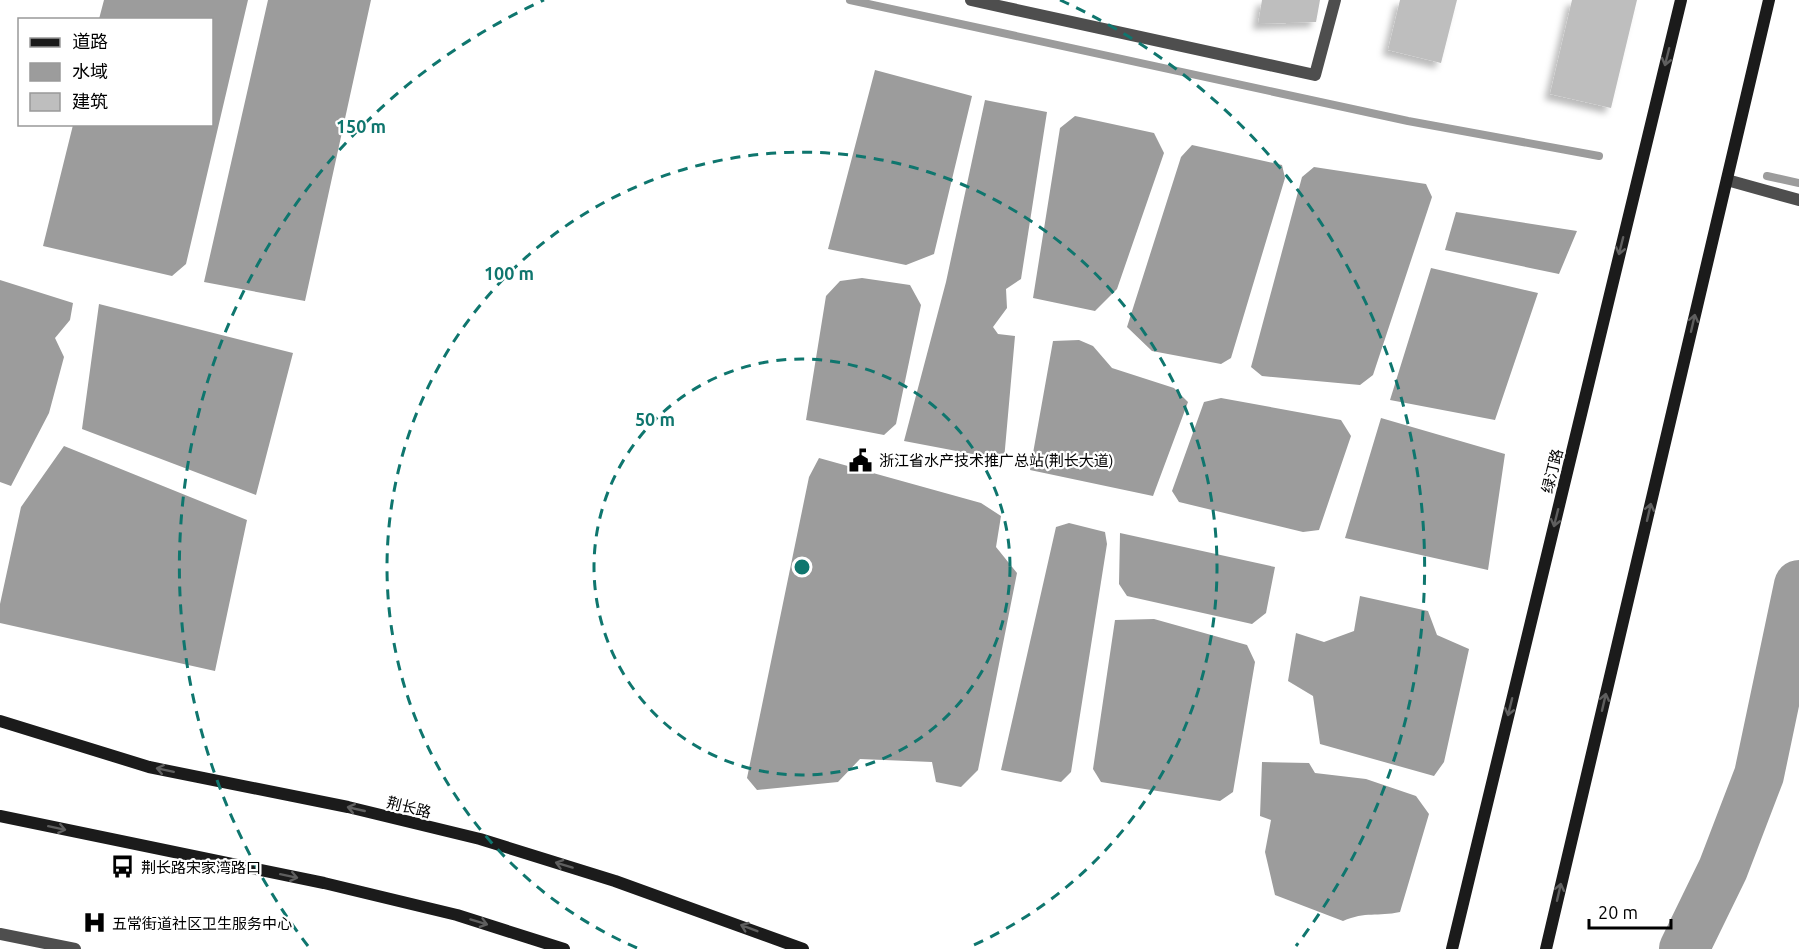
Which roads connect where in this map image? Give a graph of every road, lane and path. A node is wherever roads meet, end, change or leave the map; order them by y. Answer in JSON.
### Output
{"nodes":[{"id":1,"x":971,"y":0,"type":"edge"},
{"id":2,"x":1335,"y":0,"type":"edge"},
{"id":3,"x":1681,"y":0,"type":"edge"},
{"id":4,"x":1769,"y":0,"type":"edge"},
{"id":5,"x":1727,"y":180,"type":"junction"},
{"id":6,"x":1799,"y":200,"type":"edge"},
{"id":7,"x":0,"y":721,"type":"edge"},
{"id":8,"x":0,"y":816,"type":"edge"},
{"id":9,"x":0,"y":934,"type":"edge"},
{"id":10,"x":75,"y":949,"type":"edge"},
{"id":11,"x":564,"y":949,"type":"edge"},
{"id":12,"x":803,"y":949,"type":"edge"},
{"id":13,"x":1452,"y":949,"type":"edge"},
{"id":14,"x":1546,"y":949,"type":"edge"}],
"edges":[{"from":1,"to":2,"type":"street"},
{"from":3,"to":13,"type":"main road","name":"绿汀路","one_way":true},
{"from":4,"to":5,"type":"main road"},
{"from":5,"to":6,"type":"street"},
{"from":14,"to":5,"type":"main road","one_way":true},
{"from":12,"to":7,"type":"main road","name":"荆长路","one_way":true},
{"from":8,"to":11,"type":"main road","one_way":true},
{"from":9,"to":10,"type":"street"}]}
